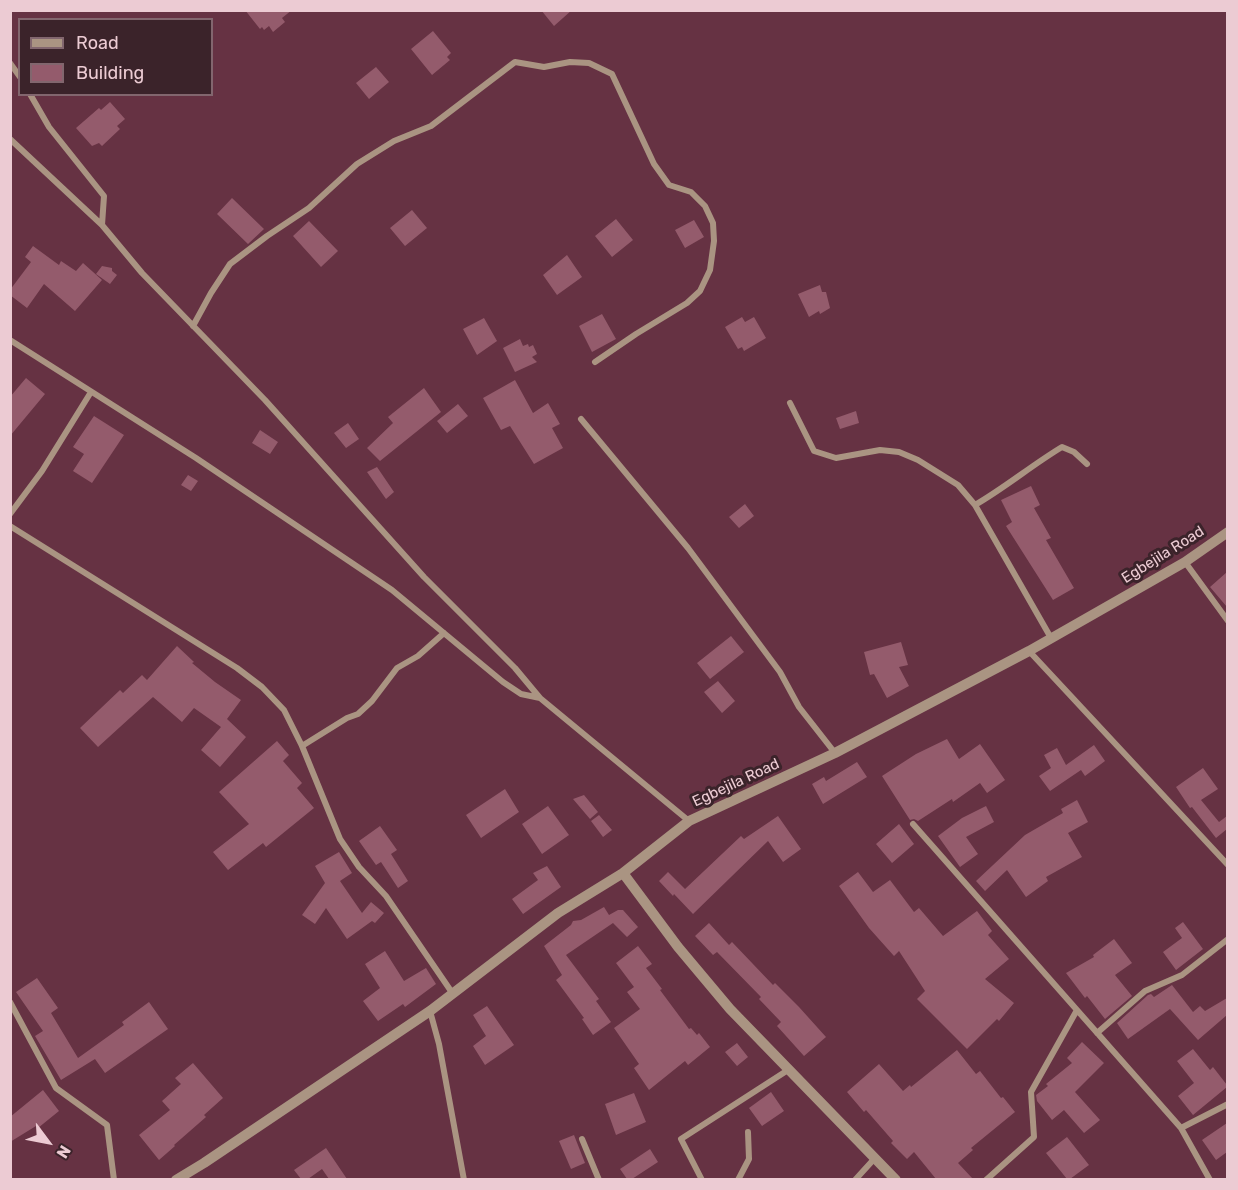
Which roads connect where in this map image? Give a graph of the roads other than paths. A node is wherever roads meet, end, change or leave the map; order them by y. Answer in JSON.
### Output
{"nodes":[{"id":1,"x":31,"y":96,"type":"edge"},
{"id":2,"x":10,"y":139,"type":"edge"},
{"id":3,"x":102,"y":225,"type":"junction"},
{"id":4,"x":193,"y":326,"type":"junction"},
{"id":5,"x":10,"y":340,"type":"edge"},
{"id":6,"x":595,"y":362,"type":"dead end"},
{"id":7,"x":91,"y":392,"type":"junction"},
{"id":8,"x":790,"y":403,"type":"dead end"},
{"id":9,"x":581,"y":419,"type":"dead end"},
{"id":10,"x":1087,"y":464,"type":"dead end"},
{"id":11,"x":975,"y":505,"type":"junction"},
{"id":12,"x":10,"y":514,"type":"edge"},
{"id":13,"x":10,"y":526,"type":"edge"},
{"id":14,"x":1227,"y":532,"type":"edge"},
{"id":15,"x":1185,"y":562,"type":"junction"},
{"id":16,"x":1227,"y":621,"type":"edge"},
{"id":17,"x":444,"y":633,"type":"junction"},
{"id":18,"x":1051,"y":638,"type":"junction"},
{"id":19,"x":1029,"y":651,"type":"junction"},
{"id":20,"x":540,"y":699,"type":"junction"},
{"id":21,"x":302,"y":746,"type":"junction"},
{"id":22,"x":835,"y":753,"type":"junction"},
{"id":23,"x":689,"y":820,"type":"junction"},
{"id":24,"x":913,"y":824,"type":"dead end"},
{"id":25,"x":1227,"y":865,"type":"edge"},
{"id":26,"x":624,"y":873,"type":"junction"},
{"id":27,"x":1227,"y":939,"type":"edge"},
{"id":28,"x":453,"y":994,"type":"junction"},
{"id":29,"x":10,"y":1002,"type":"edge"},
{"id":30,"x":1077,"y":1010,"type":"junction"},
{"id":31,"x":430,"y":1011,"type":"junction"},
{"id":32,"x":1097,"y":1033,"type":"junction"},
{"id":33,"x":788,"y":1070,"type":"junction"},
{"id":34,"x":1227,"y":1104,"type":"edge"},
{"id":35,"x":1181,"y":1128,"type":"junction"},
{"id":36,"x":748,"y":1132,"type":"dead end"},
{"id":37,"x":582,"y":1139,"type":"dead end"},
{"id":38,"x":875,"y":1158,"type":"junction"},
{"id":39,"x":114,"y":1179,"type":"edge"},
{"id":40,"x":176,"y":1179,"type":"edge"},
{"id":41,"x":464,"y":1179,"type":"edge"},
{"id":42,"x":599,"y":1179,"type":"edge"},
{"id":43,"x":702,"y":1179,"type":"edge"},
{"id":44,"x":738,"y":1179,"type":"edge"},
{"id":45,"x":855,"y":1179,"type":"edge"},
{"id":46,"x":896,"y":1179,"type":"edge"},
{"id":47,"x":986,"y":1179,"type":"edge"},
{"id":48,"x":1210,"y":1179,"type":"edge"}],
"edges":[{"from":1,"to":3,"type":"street"},
{"from":2,"to":3,"type":"street"},
{"from":3,"to":4,"type":"street"},
{"from":4,"to":6,"type":"street"},
{"from":4,"to":20,"type":"street"},
{"from":5,"to":7,"type":"street"},
{"from":7,"to":12,"type":"street"},
{"from":7,"to":17,"type":"street"},
{"from":8,"to":11,"type":"street"},
{"from":9,"to":22,"type":"street"},
{"from":10,"to":11,"type":"street"},
{"from":11,"to":18,"type":"street"},
{"from":13,"to":21,"type":"street"},
{"from":14,"to":15,"type":"street","name":"Egbejila Road"},
{"from":15,"to":16,"type":"street"},
{"from":15,"to":18,"type":"street","name":"Egbejila Road"},
{"from":17,"to":20,"type":"street"},
{"from":17,"to":21,"type":"street"},
{"from":18,"to":19,"type":"street","name":"Egbejila Road"},
{"from":19,"to":22,"type":"street","name":"Egbejila Road"},
{"from":19,"to":25,"type":"street"},
{"from":20,"to":23,"type":"street"},
{"from":21,"to":28,"type":"street"},
{"from":22,"to":23,"type":"street","name":"Egbejila Road"},
{"from":23,"to":26,"type":"street","name":"Egbejila Road"},
{"from":24,"to":30,"type":"street"},
{"from":26,"to":28,"type":"street","name":"Egbejila Road"},
{"from":26,"to":33,"type":"street"},
{"from":27,"to":32,"type":"street"},
{"from":28,"to":31,"type":"street","name":"Egbejila Road"},
{"from":29,"to":39,"type":"street"},
{"from":30,"to":32,"type":"street"},
{"from":30,"to":47,"type":"street"},
{"from":31,"to":40,"type":"street","name":"Egbejila Road"},
{"from":31,"to":41,"type":"street"},
{"from":32,"to":35,"type":"street"},
{"from":33,"to":38,"type":"street"},
{"from":33,"to":43,"type":"street"},
{"from":34,"to":35,"type":"street"},
{"from":35,"to":48,"type":"street"},
{"from":36,"to":44,"type":"street"},
{"from":37,"to":42,"type":"street"},
{"from":38,"to":45,"type":"street"},
{"from":38,"to":46,"type":"street"}]}
